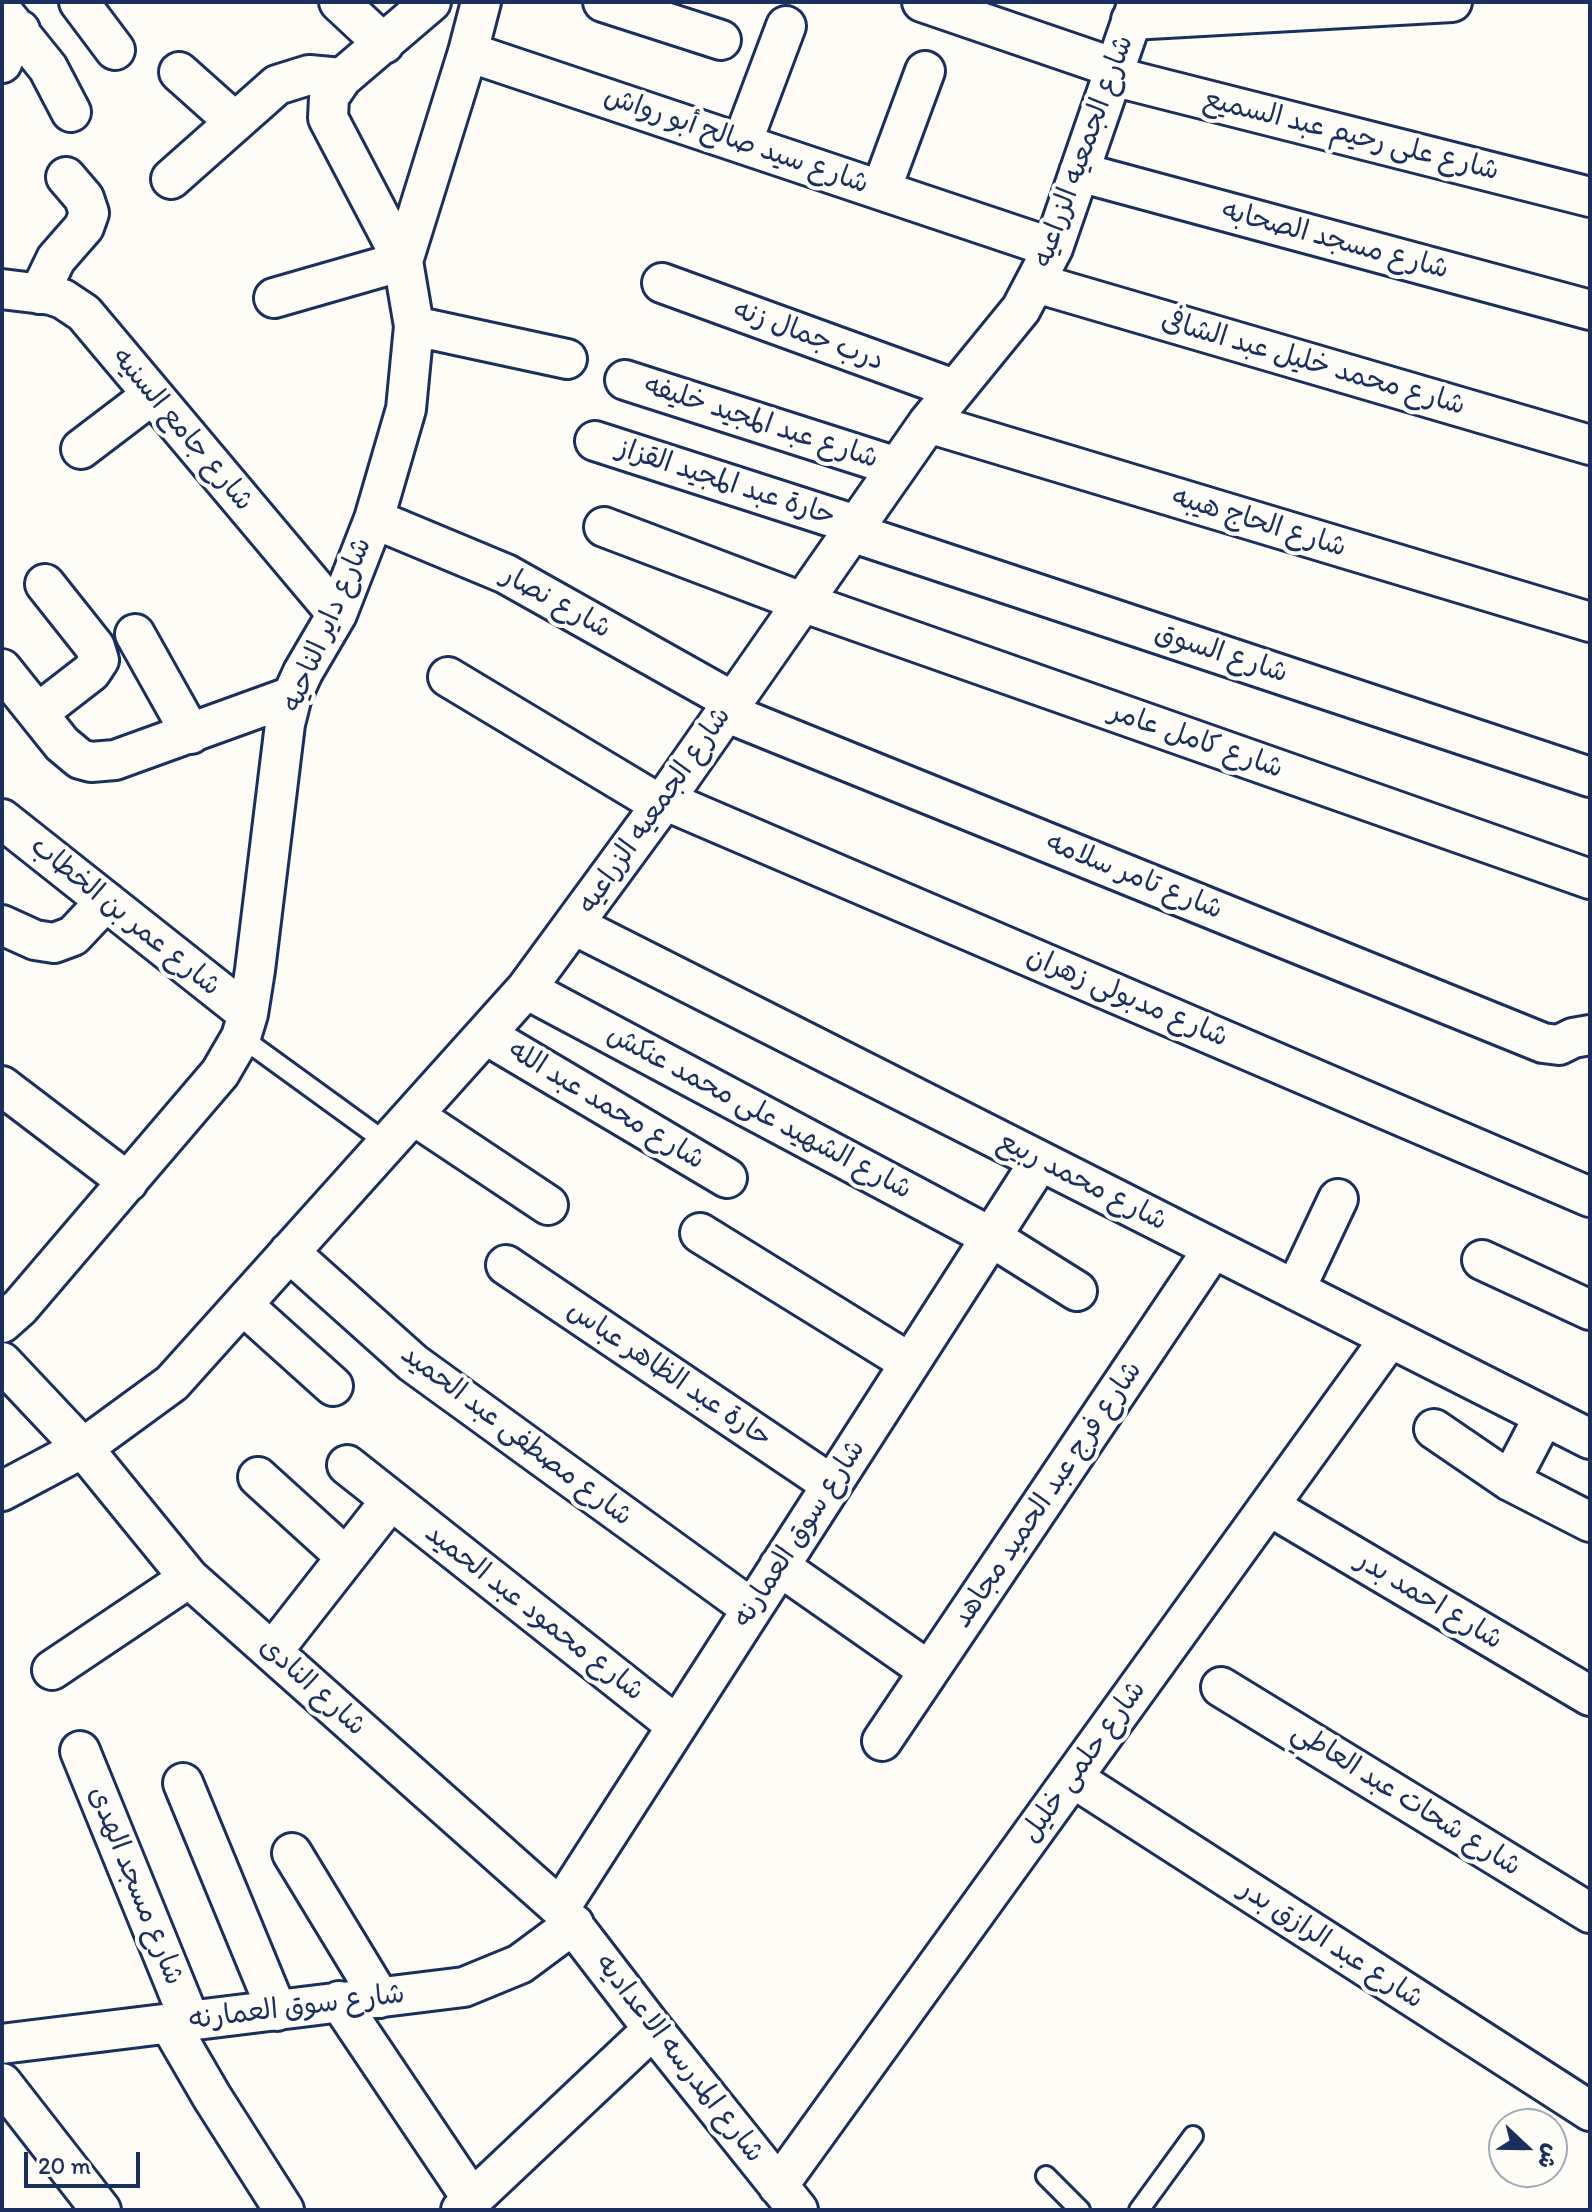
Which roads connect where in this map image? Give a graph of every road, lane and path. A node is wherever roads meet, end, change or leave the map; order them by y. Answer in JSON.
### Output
{"nodes":[{"id":1,"x":79,"y":2,"type":"edge"},
{"id":2,"x":339,"y":2,"type":"edge"},
{"id":3,"x":431,"y":2,"type":"edge"},
{"id":4,"x":481,"y":2,"type":"edge"},
{"id":5,"x":603,"y":2,"type":"edge"},
{"id":6,"x":922,"y":2,"type":"edge"},
{"id":7,"x":1452,"y":2,"type":"edge"},
{"id":8,"x":1335,"y":6,"type":"edge"},
{"id":9,"x":1134,"y":11,"type":"edge"},
{"id":10,"x":11,"y":20,"type":"edge"},
{"id":11,"x":786,"y":26,"type":"dead end"},
{"id":12,"x":721,"y":40,"type":"dead end"},
{"id":13,"x":384,"y":44,"type":"junction"},
{"id":14,"x":115,"y":50,"type":"dead end"},
{"id":15,"x":468,"y":52,"type":"junction"},
{"id":16,"x":2,"y":63,"type":"edge"},
{"id":17,"x":925,"y":71,"type":"dead end"},
{"id":18,"x":179,"y":72,"type":"dead end"},
{"id":19,"x":1114,"y":72,"type":"junction"},
{"id":20,"x":342,"y":78,"type":"junction"},
{"id":21,"x":71,"y":112,"type":"dead end"},
{"id":22,"x":235,"y":122,"type":"junction"},
{"id":23,"x":742,"y":143,"type":"junction"},
{"id":24,"x":1079,"y":172,"type":"junction"},
{"id":25,"x":66,"y":177,"type":"dead end"},
{"id":26,"x":171,"y":179,"type":"dead end"},
{"id":27,"x":881,"y":190,"type":"junction"},
{"id":28,"x":1590,"y":197,"type":"edge"},
{"id":29,"x":1053,"y":248,"type":"junction"},
{"id":30,"x":403,"y":261,"type":"junction"},
{"id":31,"x":662,"y":283,"type":"dead end"},
{"id":32,"x":1036,"y":283,"type":"junction"},
{"id":33,"x":2,"y":289,"type":"edge"},
{"id":34,"x":39,"y":294,"type":"junction"},
{"id":35,"x":274,"y":298,"type":"dead end"},
{"id":36,"x":1590,"y":310,"type":"edge"},
{"id":37,"x":414,"y":326,"type":"junction"},
{"id":38,"x":567,"y":359,"type":"dead end"},
{"id":39,"x":625,"y":380,"type":"dead end"},
{"id":40,"x":954,"y":389,"type":"junction"},
{"id":41,"x":152,"y":395,"type":"junction"},
{"id":42,"x":928,"y":423,"type":"junction"},
{"id":43,"x":595,"y":441,"type":"dead end"},
{"id":44,"x":1590,"y":445,"type":"edge"},
{"id":45,"x":81,"y":449,"type":"dead end"},
{"id":46,"x":897,"y":467,"type":"junction"},
{"id":47,"x":374,"y":519,"type":"junction"},
{"id":48,"x":604,"y":527,"type":"dead end"},
{"id":49,"x":854,"y":529,"type":"junction"},
{"id":50,"x":45,"y":584,"type":"dead end"},
{"id":51,"x":802,"y":602,"type":"junction"},
{"id":52,"x":337,"y":614,"type":"junction"},
{"id":53,"x":1590,"y":622,"type":"edge"},
{"id":54,"x":135,"y":634,"type":"dead end"},
{"id":55,"x":2,"y":669,"type":"edge"},
{"id":56,"x":448,"y":677,"type":"dead end"},
{"id":57,"x":292,"y":696,"type":"junction"},
{"id":58,"x":728,"y":706,"type":"junction"},
{"id":59,"x":38,"y":713,"type":"junction"},
{"id":60,"x":191,"y":734,"type":"junction"},
{"id":61,"x":1590,"y":777,"type":"edge"},
{"id":62,"x":662,"y":802,"type":"junction"},
{"id":63,"x":2,"y":819,"type":"edge"},
{"id":64,"x":1590,"y":879,"type":"edge"},
{"id":65,"x":106,"y":901,"type":"junction"},
{"id":66,"x":2,"y":925,"type":"edge"},
{"id":67,"x":574,"y":925,"type":"junction"},
{"id":68,"x":526,"y":989,"type":"junction"},
{"id":69,"x":245,"y":1026,"type":"junction"},
{"id":70,"x":486,"y":1035,"type":"junction"},
{"id":71,"x":1590,"y":1035,"type":"edge"},
{"id":72,"x":2,"y":1086,"type":"edge"},
{"id":73,"x":413,"y":1115,"type":"junction"},
{"id":74,"x":387,"y":1143,"type":"junction"},
{"id":75,"x":1040,"y":1161,"type":"junction"},
{"id":76,"x":727,"y":1178,"type":"dead end"},
{"id":77,"x":128,"y":1182,"type":"junction"},
{"id":78,"x":1590,"y":1197,"type":"edge"},
{"id":79,"x":1338,"y":1199,"type":"dead end"},
{"id":80,"x":548,"y":1205,"type":"dead end"},
{"id":81,"x":700,"y":1233,"type":"dead end"},
{"id":82,"x":991,"y":1237,"type":"junction"},
{"id":83,"x":1213,"y":1249,"type":"junction"},
{"id":84,"x":289,"y":1252,"type":"junction"},
{"id":85,"x":1482,"y":1260,"type":"dead end"},
{"id":86,"x":506,"y":1265,"type":"dead end"},
{"id":87,"x":1295,"y":1290,"type":"junction"},
{"id":88,"x":1077,"y":1291,"type":"dead end"},
{"id":89,"x":243,"y":1305,"type":"junction"},
{"id":90,"x":1590,"y":1310,"type":"edge"},
{"id":91,"x":2,"y":1323,"type":"edge"},
{"id":92,"x":1390,"y":1338,"type":"junction"},
{"id":93,"x":2,"y":1362,"type":"edge"},
{"id":94,"x":910,"y":1363,"type":"junction"},
{"id":95,"x":333,"y":1386,"type":"dead end"},
{"id":96,"x":1544,"y":1416,"type":"junction"},
{"id":97,"x":1434,"y":1429,"type":"dead end"},
{"id":98,"x":1590,"y":1439,"type":"edge"},
{"id":99,"x":83,"y":1448,"type":"junction"},
{"id":100,"x":347,"y":1465,"type":"dead end"},
{"id":101,"x":258,"y":1477,"type":"dead end"},
{"id":102,"x":1510,"y":1481,"type":"junction"},
{"id":103,"x":832,"y":1485,"type":"junction"},
{"id":104,"x":2,"y":1491,"type":"edge"},
{"id":105,"x":391,"y":1500,"type":"junction"},
{"id":106,"x":1269,"y":1506,"type":"junction"},
{"id":107,"x":1590,"y":1522,"type":"edge"},
{"id":108,"x":346,"y":1557,"type":"junction"},
{"id":109,"x":779,"y":1566,"type":"junction"},
{"id":110,"x":189,"y":1578,"type":"junction"},
{"id":111,"x":752,"y":1609,"type":"junction"},
{"id":112,"x":272,"y":1652,"type":"junction"},
{"id":113,"x":52,"y":1670,"type":"dead end"},
{"id":114,"x":929,"y":1671,"type":"junction"},
{"id":115,"x":1221,"y":1687,"type":"dead end"},
{"id":116,"x":1590,"y":1696,"type":"edge"},
{"id":117,"x":677,"y":1726,"type":"junction"},
{"id":118,"x":882,"y":1741,"type":"dead end"},
{"id":119,"x":80,"y":1751,"type":"dead end"},
{"id":120,"x":1073,"y":1778,"type":"junction"},
{"id":121,"x":183,"y":1783,"type":"dead end"},
{"id":122,"x":292,"y":1853,"type":"dead end"},
{"id":123,"x":1590,"y":1913,"type":"edge"},
{"id":124,"x":567,"y":1916,"type":"junction"},
{"id":125,"x":380,"y":1998,"type":"junction"},
{"id":126,"x":339,"y":2001,"type":"junction"},
{"id":127,"x":277,"y":2011,"type":"junction"},
{"id":128,"x":180,"y":2022,"type":"junction"},
{"id":129,"x":653,"y":2029,"type":"junction"},
{"id":130,"x":2,"y":2044,"type":"edge"},
{"id":131,"x":2,"y":2083,"type":"edge"},
{"id":132,"x":1590,"y":2111,"type":"edge"},
{"id":133,"x":1193,"y":2136,"type":"dead end"},
{"id":134,"x":1046,"y":2176,"type":"dead end"},
{"id":135,"x":788,"y":2198,"type":"edge"},
{"id":136,"x":466,"y":2205,"type":"edge"},
{"id":137,"x":101,"y":2210,"type":"edge"},
{"id":138,"x":284,"y":2210,"type":"edge"},
{"id":139,"x":1080,"y":2210,"type":"edge"},
{"id":140,"x":1139,"y":2210,"type":"edge"}],
"edges":[{"from":1,"to":14,"type":"street"},
{"from":2,"to":13,"type":"street"},
{"from":3,"to":13,"type":"street"},
{"from":4,"to":15,"type":"street"},
{"from":5,"to":12,"type":"street"},
{"from":6,"to":19,"type":"street","name":"شارع على رحيم عبد السميع"},
{"from":7,"to":8,"type":"street"},
{"from":8,"to":9,"type":"street"},
{"from":9,"to":19,"type":"street","name":"شارع الجمعيه الزراعيه"},
{"from":10,"to":16,"type":"street"},
{"from":10,"to":21,"type":"street"},
{"from":11,"to":23,"type":"street"},
{"from":13,"to":20,"type":"street"},
{"from":15,"to":23,"type":"street","name":"شارع سيد صالح أبو رواش"},
{"from":15,"to":30,"type":"street"},
{"from":17,"to":27,"type":"street"},
{"from":18,"to":22,"type":"street"},
{"from":19,"to":24,"type":"street","name":"شارع الجمعيه الزراعيه"},
{"from":19,"to":28,"type":"street","name":"شارع على رحيم عبد السميع"},
{"from":20,"to":22,"type":"street"},
{"from":20,"to":30,"type":"street","name":"شارع داير الناحيه"},
{"from":22,"to":26,"type":"street"},
{"from":23,"to":27,"type":"street","name":"شارع سيد صالح أبو رواش"},
{"from":24,"to":29,"type":"street","name":"شارع الجمعيه الزراعيه"},
{"from":24,"to":36,"type":"street","name":"شارع مسجد الصحابه"},
{"from":25,"to":34,"type":"street"},
{"from":27,"to":29,"type":"street","name":"شارع سيد صالح أبو رواش"},
{"from":29,"to":32,"type":"street","name":"شارع الجمعيه الزراعيه"},
{"from":30,"to":35,"type":"street"},
{"from":30,"to":37,"type":"street","name":"شارع داير الناحيه"},
{"from":31,"to":40,"type":"street","name":"درب جمال زنه"},
{"from":32,"to":40,"type":"street","name":"شارع الجمعيه الزراعيه"},
{"from":32,"to":44,"type":"street","name":"شارع محمد خليل عبد الشافى"},
{"from":33,"to":34,"type":"street","name":"شارع جامع السنيه"},
{"from":34,"to":41,"type":"street","name":"شارع جامع السنيه"},
{"from":37,"to":38,"type":"street"},
{"from":37,"to":47,"type":"street","name":"شارع داير الناحيه"},
{"from":39,"to":46,"type":"street","name":"شارع عبد المجيد خليفه"},
{"from":40,"to":42,"type":"street","name":"شارع الجمعيه الزراعيه"},
{"from":41,"to":45,"type":"street"},
{"from":41,"to":52,"type":"street","name":"شارع جامع السنيه"},
{"from":42,"to":46,"type":"street","name":"شارع الجمعيه الزراعيه"},
{"from":42,"to":53,"type":"street","name":"شارع الحاج هيبه"},
{"from":43,"to":49,"type":"street","name":"حارة عبد المجيد القزاز"},
{"from":46,"to":49,"type":"street","name":"شارع الجمعيه الزراعيه"},
{"from":47,"to":52,"type":"street","name":"شارع داير الناحيه"},
{"from":47,"to":58,"type":"street","name":"شارع نصار"},
{"from":48,"to":51,"type":"street","name":"شارع كامل عامر"},
{"from":49,"to":51,"type":"street","name":"شارع الجمعيه الزراعيه"},
{"from":49,"to":61,"type":"street","name":"شارع السوق"},
{"from":50,"to":59,"type":"street"},
{"from":51,"to":58,"type":"street","name":"شارع الجمعيه الزراعيه"},
{"from":51,"to":64,"type":"street","name":"شارع كامل عامر"},
{"from":52,"to":57,"type":"street","name":"شارع داير الناحيه"},
{"from":54,"to":60,"type":"street"},
{"from":55,"to":59,"type":"street"},
{"from":56,"to":62,"type":"street","name":"شارع مدبولى زهران"},
{"from":57,"to":60,"type":"street"},
{"from":57,"to":69,"type":"street","name":"شارع داير الناحيه"},
{"from":58,"to":62,"type":"street","name":"شارع الجمعيه الزراعيه"},
{"from":58,"to":71,"type":"street","name":"شارع تامر سلامه"},
{"from":59,"to":60,"type":"street"},
{"from":62,"to":67,"type":"street","name":"شارع الجمعيه الزراعيه"},
{"from":62,"to":78,"type":"street","name":"شارع مدبولى زهران"},
{"from":63,"to":65,"type":"street","name":"شارع عمر بن الخطاب"},
{"from":65,"to":66,"type":"street"},
{"from":65,"to":69,"type":"street","name":"شارع عمر بن الخطاب"},
{"from":67,"to":68,"type":"street","name":"شارع الجمعيه الزراعيه"},
{"from":67,"to":75,"type":"street","name":"شارع محمد ربيع"},
{"from":68,"to":70,"type":"street","name":"شارع الجمعيه الزراعيه"},
{"from":68,"to":82,"type":"street","name":"شارع الشهيد على محمد عنكش"},
{"from":69,"to":74,"type":"lane"},
{"from":69,"to":77,"type":"street","name":"شارع داير الناحيه"},
{"from":70,"to":73,"type":"street","name":"شارع الجمعيه الزراعيه"},
{"from":70,"to":76,"type":"street","name":"شارع محمد عبد الله"},
{"from":72,"to":77,"type":"street"},
{"from":73,"to":74,"type":"street","name":"شارع الجمعيه الزراعيه"},
{"from":73,"to":80,"type":"street"},
{"from":74,"to":84,"type":"street","name":"شارع الجمعيه الزراعيه"},
{"from":75,"to":82,"type":"street","name":"شارع سوق العمارنه"},
{"from":75,"to":83,"type":"street","name":"شارع محمد ربيع"},
{"from":77,"to":91,"type":"street","name":"شارع داير الناحيه"},
{"from":79,"to":87,"type":"street"},
{"from":81,"to":94,"type":"street"},
{"from":82,"to":88,"type":"street","name":"شارع الشهيد على محمد عنكش"},
{"from":82,"to":94,"type":"street","name":"شارع سوق العمارنه"},
{"from":83,"to":87,"type":"street","name":"شارع محمد ربيع"},
{"from":83,"to":114,"type":"street","name":"شارع فرج عبد الحميد مجاهد"},
{"from":84,"to":89,"type":"street","name":"شارع الجمعيه الزراعيه"},
{"from":84,"to":111,"type":"street","name":"شارع مصطفى عبد الحميد"},
{"from":85,"to":90,"type":"street"},
{"from":86,"to":103,"type":"street","name":"حارة عبد الظاهر عباس"},
{"from":87,"to":92,"type":"street","name":"شارع محمد ربيع"},
{"from":89,"to":95,"type":"street"},
{"from":89,"to":99,"type":"street","name":"شارع الجمعيه الزراعيه"},
{"from":92,"to":96,"type":"street","name":"شارع محمد ربيع"},
{"from":92,"to":106,"type":"street","name":"شارع حلمى خليل"},
{"from":93,"to":99,"type":"street","name":"شارع النادى"},
{"from":94,"to":103,"type":"street","name":"شارع سوق العمارنه"},
{"from":96,"to":98,"type":"street","name":"شارع محمد ربيع"},
{"from":96,"to":102,"type":"street"},
{"from":97,"to":102,"type":"street"},
{"from":99,"to":104,"type":"street","name":"شارع الجمعيه الزراعيه"},
{"from":99,"to":110,"type":"street","name":"شارع النادى"},
{"from":100,"to":105,"type":"street","name":"شارع محمود عبد الحميد"},
{"from":101,"to":108,"type":"street"},
{"from":102,"to":107,"type":"street"},
{"from":103,"to":109,"type":"street","name":"شارع سوق العمارنه"},
{"from":105,"to":108,"type":"street"},
{"from":105,"to":117,"type":"street","name":"شارع محمود عبد الحميد"},
{"from":106,"to":116,"type":"street","name":"شارع احمد بدر"},
{"from":106,"to":120,"type":"street","name":"شارع حلمى خليل"},
{"from":108,"to":112,"type":"street"},
{"from":109,"to":111,"type":"street","name":"شارع سوق العمارنه"},
{"from":109,"to":114,"type":"street"},
{"from":110,"to":112,"type":"street","name":"شارع النادى"},
{"from":110,"to":113,"type":"street"},
{"from":111,"to":117,"type":"street","name":"شارع سوق العمارنه"},
{"from":112,"to":124,"type":"street","name":"شارع النادى"},
{"from":114,"to":118,"type":"street","name":"شارع فرج عبد الحميد مجاهد"},
{"from":115,"to":123,"type":"street","name":"شارع شحات عبد العاطي"},
{"from":117,"to":124,"type":"street","name":"شارع سوق العمارنه"},
{"from":119,"to":128,"type":"street","name":"شارع مسجد الهدى"},
{"from":120,"to":132,"type":"street","name":"شارع عبد الرازق بدر"},
{"from":120,"to":135,"type":"street","name":"شارع حلمى خليل"},
{"from":121,"to":127,"type":"street"},
{"from":122,"to":125,"type":"street"},
{"from":124,"to":125,"type":"street","name":"شارع سوق العمارنه"},
{"from":124,"to":129,"type":"street","name":"شارع المدرسه الاعداديه"},
{"from":125,"to":126,"type":"street","name":"شارع سوق العمارنه"},
{"from":126,"to":127,"type":"street","name":"شارع سوق العمارنه"},
{"from":126,"to":136,"type":"street"},
{"from":127,"to":128,"type":"street","name":"شارع سوق العمارنه"},
{"from":128,"to":130,"type":"street","name":"شارع سوق العمارنه"},
{"from":128,"to":138,"type":"street","name":"شارع مسجد الهدى"},
{"from":129,"to":135,"type":"street","name":"شارع المدرسه الاعداديه"},
{"from":129,"to":136,"type":"street"},
{"from":131,"to":137,"type":"street"},
{"from":133,"to":140,"type":"lane"},
{"from":134,"to":139,"type":"lane"}]}
